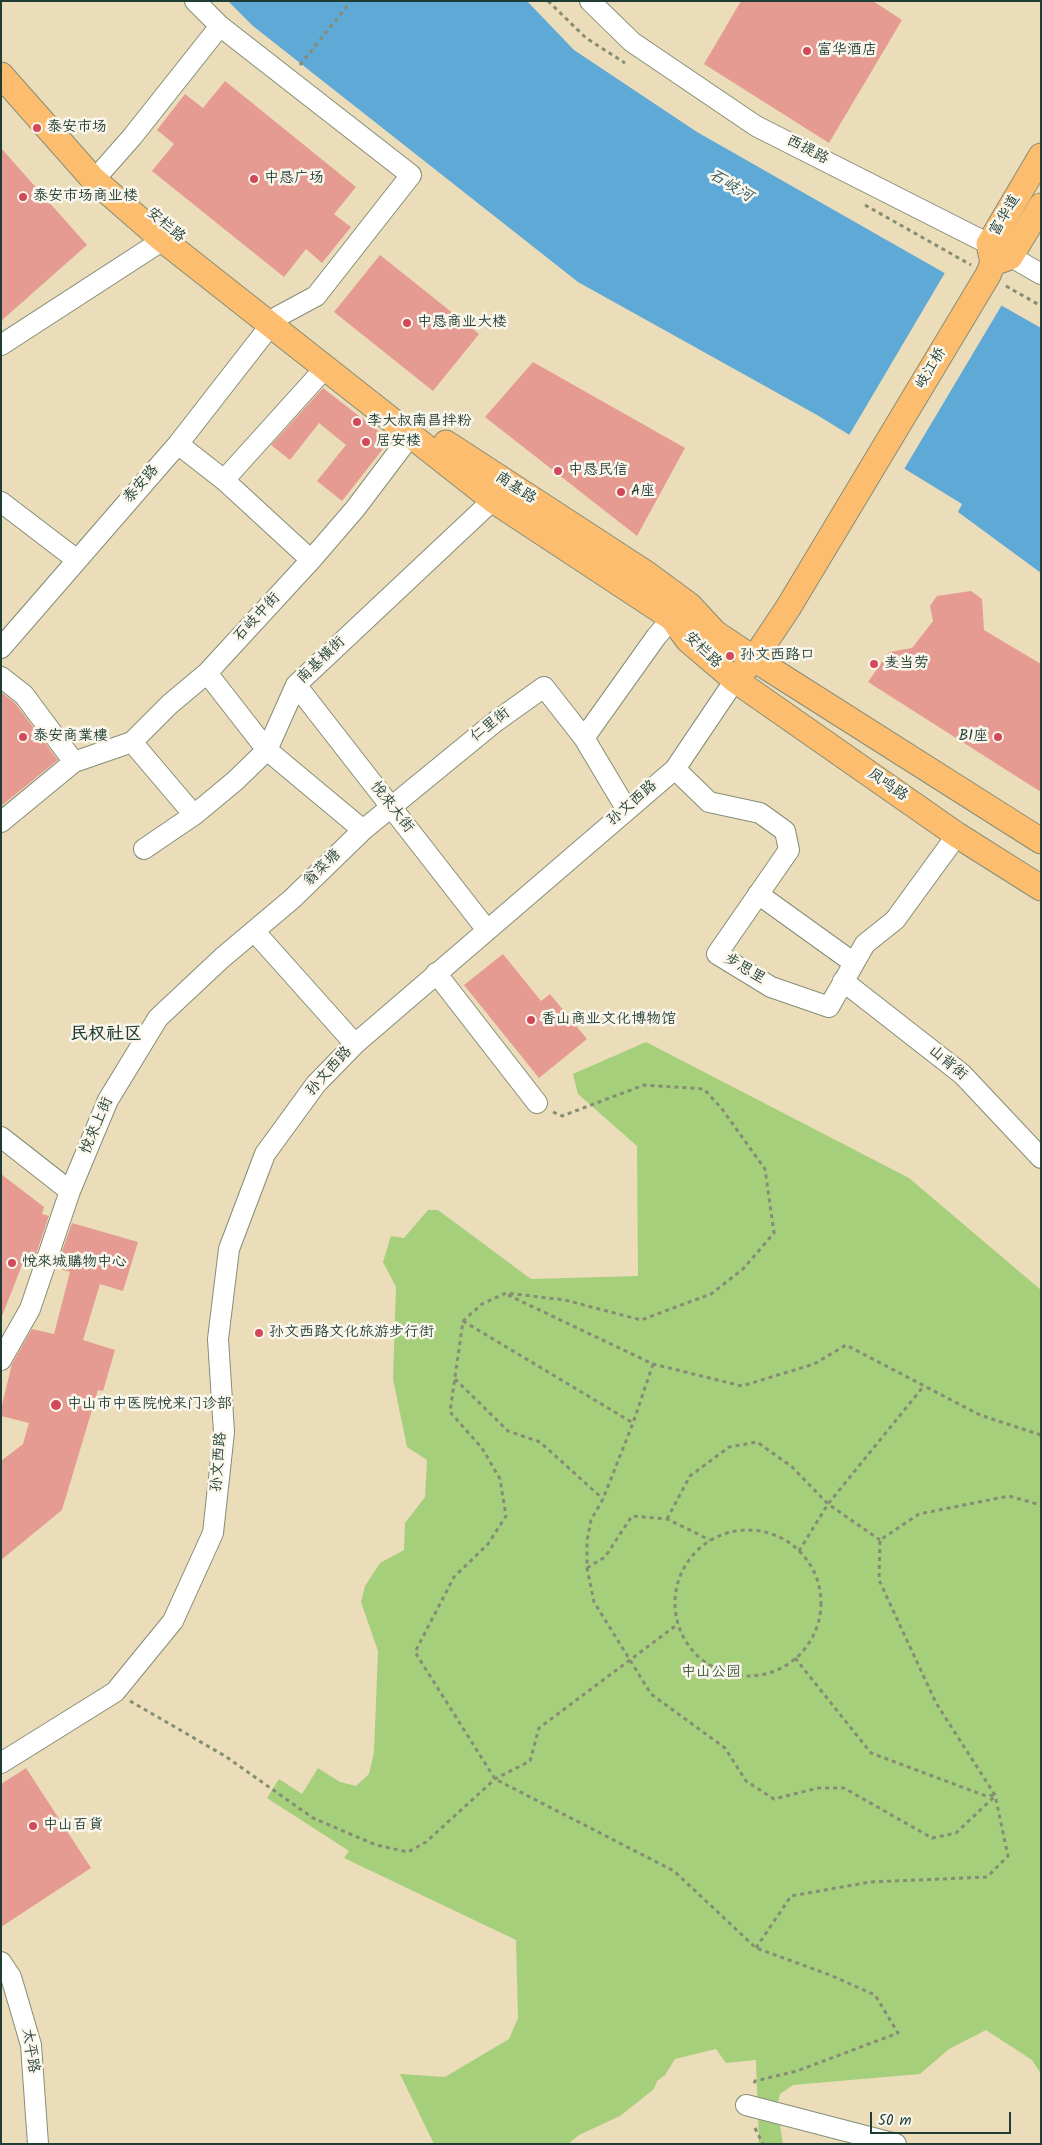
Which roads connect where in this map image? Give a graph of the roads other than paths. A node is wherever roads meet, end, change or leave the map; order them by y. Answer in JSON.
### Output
{"nodes":[{"id":1,"x":195,"y":1,"type":"edge"},
{"id":2,"x":590,"y":1,"type":"edge"},
{"id":3,"x":220,"y":26,"type":"junction"},
{"id":4,"x":1,"y":59,"type":"edge"},
{"id":5,"x":1,"y":75,"type":"edge"},
{"id":6,"x":1041,"y":156,"type":"edge"},
{"id":7,"x":102,"y":171,"type":"junction"},
{"id":8,"x":1041,"y":206,"type":"edge"},
{"id":9,"x":163,"y":240,"type":"junction"},
{"id":10,"x":993,"y":264,"type":"junction"},
{"id":11,"x":1041,"y":274,"type":"edge"},
{"id":12,"x":274,"y":321,"type":"junction"},
{"id":13,"x":1,"y":345,"type":"edge"},
{"id":14,"x":326,"y":367,"type":"junction"},
{"id":15,"x":411,"y":434,"type":"junction"},
{"id":16,"x":178,"y":444,"type":"junction"},
{"id":17,"x":870,"y":474,"type":"joint"},
{"id":18,"x":224,"y":480,"type":"junction"},
{"id":19,"x":494,"y":500,"type":"junction"},
{"id":20,"x":1,"y":502,"type":"edge"},
{"id":21,"x":77,"y":560,"type":"junction"},
{"id":22,"x":312,"y":560,"type":"junction"},
{"id":23,"x":672,"y":618,"type":"junction"},
{"id":24,"x":1,"y":648,"type":"edge"},
{"id":25,"x":754,"y":659,"type":"junction"},
{"id":26,"x":207,"y":673,"type":"junction"},
{"id":27,"x":1,"y":677,"type":"edge"},
{"id":28,"x":735,"y":680,"type":"junction"},
{"id":29,"x":296,"y":685,"type":"junction"},
{"id":30,"x":584,"y":738,"type":"junction"},
{"id":31,"x":132,"y":742,"type":"junction"},
{"id":32,"x":267,"y":750,"type":"junction"},
{"id":33,"x":74,"y":762,"type":"junction"},
{"id":34,"x":674,"y":768,"type":"junction"},
{"id":35,"x":391,"y":807,"type":"junction"},
{"id":36,"x":627,"y":810,"type":"junction"},
{"id":37,"x":194,"y":815,"type":"junction"},
{"id":38,"x":1,"y":822,"type":"edge"},
{"id":39,"x":363,"y":830,"type":"junction"},
{"id":40,"x":957,"y":835,"type":"junction"},
{"id":41,"x":1041,"y":841,"type":"edge"},
{"id":42,"x":144,"y":849,"type":"dead end"},
{"id":43,"x":1041,"y":888,"type":"edge"},
{"id":44,"x":758,"y":894,"type":"junction"},
{"id":45,"x":487,"y":930,"type":"junction"},
{"id":46,"x":254,"y":931,"type":"junction"},
{"id":47,"x":854,"y":963,"type":"junction"},
{"id":48,"x":436,"y":973,"type":"junction"},
{"id":49,"x":843,"y":981,"type":"junction"},
{"id":50,"x":354,"y":1044,"type":"junction"},
{"id":51,"x":536,"y":1103,"type":"road end"},
{"id":52,"x":1,"y":1137,"type":"edge"},
{"id":53,"x":1041,"y":1158,"type":"edge"},
{"id":54,"x":70,"y":1191,"type":"junction"},
{"id":55,"x":1,"y":1360,"type":"edge"},
{"id":56,"x":1,"y":1762,"type":"edge"},
{"id":57,"x":1,"y":1962,"type":"edge"},
{"id":58,"x":746,"y":2105,"type":"road end"},
{"id":59,"x":38,"y":2144,"type":"edge"},
{"id":60,"x":896,"y":2144,"type":"edge"}],
"edges":[{"from":1,"to":3,"type":"street"},
{"from":2,"to":10,"type":"street","name":"西提路"},
{"from":3,"to":7,"type":"street"},
{"from":3,"to":12,"type":"street"},
{"from":4,"to":7,"type":"main road","name":"安栏路"},
{"from":5,"to":9,"type":"main road","name":"安栏路"},
{"from":6,"to":10,"type":"main road","name":"富华道"},
{"from":7,"to":12,"type":"main road","name":"安栏路"},
{"from":8,"to":10,"type":"main road","name":"富华道"},
{"from":9,"to":12,"type":"main road","name":"安栏路"},
{"from":9,"to":13,"type":"street"},
{"from":10,"to":11,"type":"street","name":"西提路"},
{"from":10,"to":17,"type":"main road","name":"岐江桥"},
{"from":12,"to":14,"type":"main road","name":"南基路"},
{"from":12,"to":16,"type":"street","name":"泰安路"},
{"from":12,"to":25,"type":"main road","name":"南基路"},
{"from":14,"to":15,"type":"main road","name":"南基路"},
{"from":14,"to":18,"type":"street"},
{"from":15,"to":19,"type":"main road","name":"南基路"},
{"from":15,"to":22,"type":"street","name":"石岐中街"},
{"from":16,"to":18,"type":"street"},
{"from":16,"to":21,"type":"street","name":"泰安路"},
{"from":17,"to":25,"type":"main road","name":"孙文西路"},
{"from":18,"to":22,"type":"street"},
{"from":19,"to":23,"type":"main road","name":"南基路"},
{"from":19,"to":29,"type":"street","name":"南基橫街"},
{"from":20,"to":21,"type":"street"},
{"from":21,"to":24,"type":"street","name":"泰安路"},
{"from":22,"to":26,"type":"street","name":"石岐中街"},
{"from":23,"to":28,"type":"main road","name":"安栏路"},
{"from":23,"to":30,"type":"street"},
{"from":25,"to":28,"type":"main road","name":"孙文西路"},
{"from":25,"to":41,"type":"main road"},
{"from":26,"to":31,"type":"street","name":"石岐中街"},
{"from":26,"to":32,"type":"street"},
{"from":27,"to":33,"type":"street"},
{"from":28,"to":34,"type":"street","name":"孙文西路"},
{"from":28,"to":40,"type":"main road","name":"凤鸣路"},
{"from":29,"to":32,"type":"street","name":"南基橫街"},
{"from":29,"to":35,"type":"street","name":"悅來大街"},
{"from":30,"to":35,"type":"street","name":"仁里街"},
{"from":30,"to":36,"type":"street","name":"仁里街"},
{"from":31,"to":33,"type":"street","name":"石岐中街"},
{"from":31,"to":37,"type":"street"},
{"from":32,"to":37,"type":"street","name":"南基橫街"},
{"from":32,"to":39,"type":"street"},
{"from":33,"to":38,"type":"street"},
{"from":34,"to":36,"type":"street","name":"孙文西路"},
{"from":34,"to":44,"type":"street","name":"步思里"},
{"from":35,"to":39,"type":"street","name":"翁菜塘"},
{"from":35,"to":45,"type":"street","name":"悅來大街"},
{"from":36,"to":45,"type":"street","name":"孙文西路"},
{"from":37,"to":42,"type":"street","name":"南基橫街"},
{"from":39,"to":46,"type":"street","name":"翁菜塘"},
{"from":40,"to":43,"type":"main road","name":"凤鸣路"},
{"from":40,"to":47,"type":"street","name":"步思里"},
{"from":44,"to":47,"type":"street"},
{"from":44,"to":49,"type":"street","name":"步思里"},
{"from":45,"to":48,"type":"street","name":"孙文西路"},
{"from":46,"to":50,"type":"street"},
{"from":46,"to":54,"type":"street","name":"悅來上街"},
{"from":47,"to":49,"type":"street","name":"步思里"},
{"from":48,"to":50,"type":"street","name":"孙文西路"},
{"from":48,"to":51,"type":"street"},
{"from":49,"to":53,"type":"street","name":"山背街"},
{"from":50,"to":56,"type":"street","name":"孙文西路"},
{"from":52,"to":54,"type":"street"},
{"from":54,"to":55,"type":"street","name":"悅來上街"},
{"from":57,"to":59,"type":"street","name":"太平路"},
{"from":58,"to":60,"type":"street"}]}
